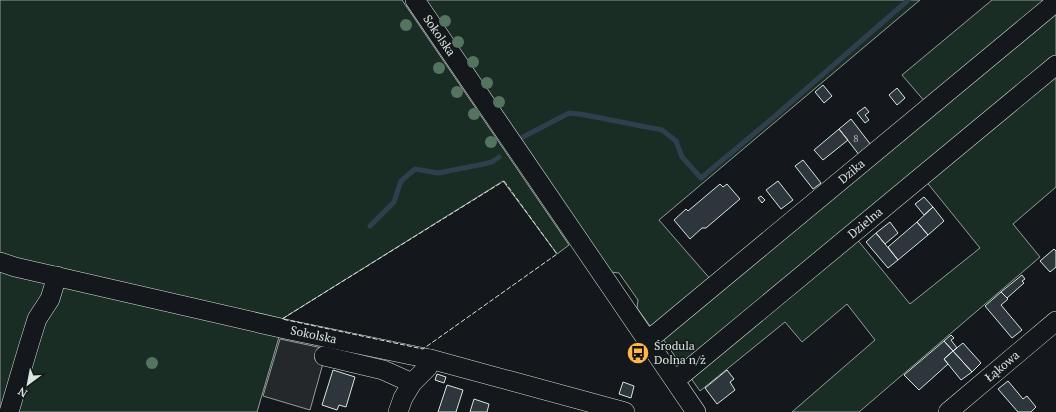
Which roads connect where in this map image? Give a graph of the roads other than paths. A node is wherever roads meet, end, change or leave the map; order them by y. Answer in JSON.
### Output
{"nodes":[{"id":1,"x":415,"y":0,"type":"edge"},
{"id":2,"x":1056,"y":2,"type":"edge"},
{"id":3,"x":1056,"y":65,"type":"edge"},
{"id":4,"x":0,"y":262,"type":"edge"},
{"id":5,"x":58,"y":276,"type":"junction"},
{"id":6,"x":1056,"y":321,"type":"edge"},
{"id":7,"x":646,"y":340,"type":"junction"},
{"id":8,"x":324,"y":356,"type":"dead end"},
{"id":9,"x":430,"y":359,"type":"junction"},
{"id":10,"x":674,"y":379,"type":"junction"},
{"id":11,"x":412,"y":383,"type":"junction"},
{"id":12,"x":691,"y":410,"type":"edge"},
{"id":13,"x":9,"y":412,"type":"edge"},
{"id":14,"x":398,"y":412,"type":"edge"},
{"id":15,"x":625,"y":412,"type":"edge"},
{"id":16,"x":948,"y":412,"type":"edge"}],
"edges":[{"from":1,"to":7,"type":"street","name":"Sokolska"},
{"from":2,"to":7,"type":"street","name":"Dzika"},
{"from":3,"to":10,"type":"street","name":"Dzielna"},
{"from":4,"to":5,"type":"street","name":"Sokolska"},
{"from":5,"to":9,"type":"street","name":"Sokolska"},
{"from":5,"to":13,"type":"street"},
{"from":6,"to":16,"type":"street","name":"Łąkowa"},
{"from":7,"to":10,"type":"street","name":"Sokolska"},
{"from":8,"to":11,"type":"street"},
{"from":9,"to":11,"type":"street"},
{"from":9,"to":15,"type":"street","name":"Sokolska"},
{"from":10,"to":12,"type":"street","name":"Sokolska"},
{"from":11,"to":14,"type":"street"}]}
